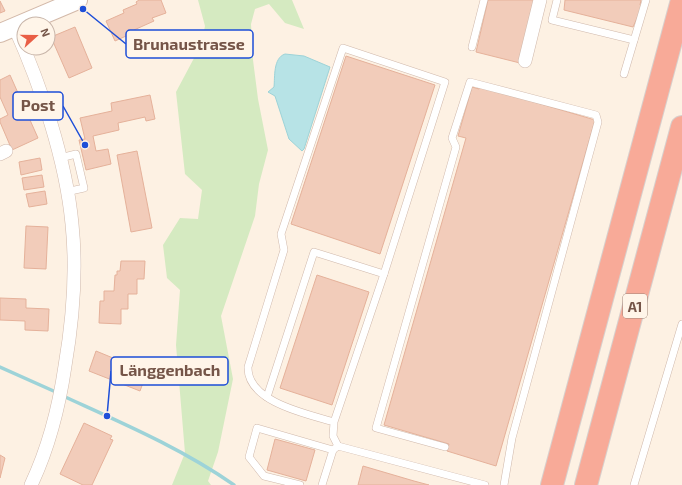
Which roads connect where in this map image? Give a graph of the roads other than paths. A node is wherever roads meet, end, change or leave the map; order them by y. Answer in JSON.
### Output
{"nodes":[{"id":1,"x":78,"y":0,"type":"edge"},
{"id":2,"x":484,"y":0,"type":"edge"},
{"id":3,"x":540,"y":0,"type":"edge"},
{"id":4,"x":557,"y":0,"type":"edge"},
{"id":5,"x":646,"y":0,"type":"edge"},
{"id":6,"x":682,"y":0,"type":"edge"},
{"id":7,"x":7,"y":30,"type":"edge"},
{"id":8,"x":634,"y":40,"type":"junction"},
{"id":9,"x":472,"y":47,"type":"dead end"},
{"id":10,"x":525,"y":61,"type":"dead end"},
{"id":11,"x":624,"y":74,"type":"dead end"},
{"id":12,"x":682,"y":127,"type":"edge"},
{"id":13,"x":60,"y":158,"type":"junction"},
{"id":14,"x":66,"y":192,"type":"junction"},
{"id":15,"x":384,"y":274,"type":"junction"},
{"id":16,"x":682,"y":324,"type":"edge"},
{"id":17,"x":267,"y":397,"type":"junction"},
{"id":18,"x":334,"y":422,"type":"junction"},
{"id":19,"x":444,"y":447,"type":"dead end"},
{"id":20,"x":336,"y":448,"type":"junction"},
{"id":21,"x":31,"y":485,"type":"edge"},
{"id":22,"x":300,"y":485,"type":"edge"},
{"id":23,"x":322,"y":485,"type":"edge"},
{"id":24,"x":485,"y":485,"type":"edge"},
{"id":25,"x":504,"y":485,"type":"edge"},
{"id":26,"x":552,"y":485,"type":"edge"},
{"id":27,"x":586,"y":485,"type":"edge"},
{"id":28,"x":634,"y":485,"type":"edge"}],
"edges":[{"from":1,"to":7,"type":"street"},
{"from":2,"to":9,"type":"lane"},
{"from":3,"to":10,"type":"street"},
{"from":4,"to":8,"type":"lane"},
{"from":5,"to":8,"type":"lane"},
{"from":6,"to":26,"type":"highway","number":"A1"},
{"from":7,"to":13,"type":"street"},
{"from":8,"to":11,"type":"lane"},
{"from":12,"to":27,"type":"highway","number":"A1"},
{"from":13,"to":14,"type":"street"},
{"from":13,"to":14,"type":"lane"},
{"from":14,"to":21,"type":"street"},
{"from":15,"to":17,"type":"lane"},
{"from":15,"to":17,"type":"lane"},
{"from":15,"to":18,"type":"lane"},
{"from":16,"to":28,"type":"lane"},
{"from":17,"to":18,"type":"lane"},
{"from":18,"to":20,"type":"lane"},
{"from":19,"to":25,"type":"lane"},
{"from":20,"to":22,"type":"lane"},
{"from":20,"to":23,"type":"lane"},
{"from":20,"to":24,"type":"lane"}]}
